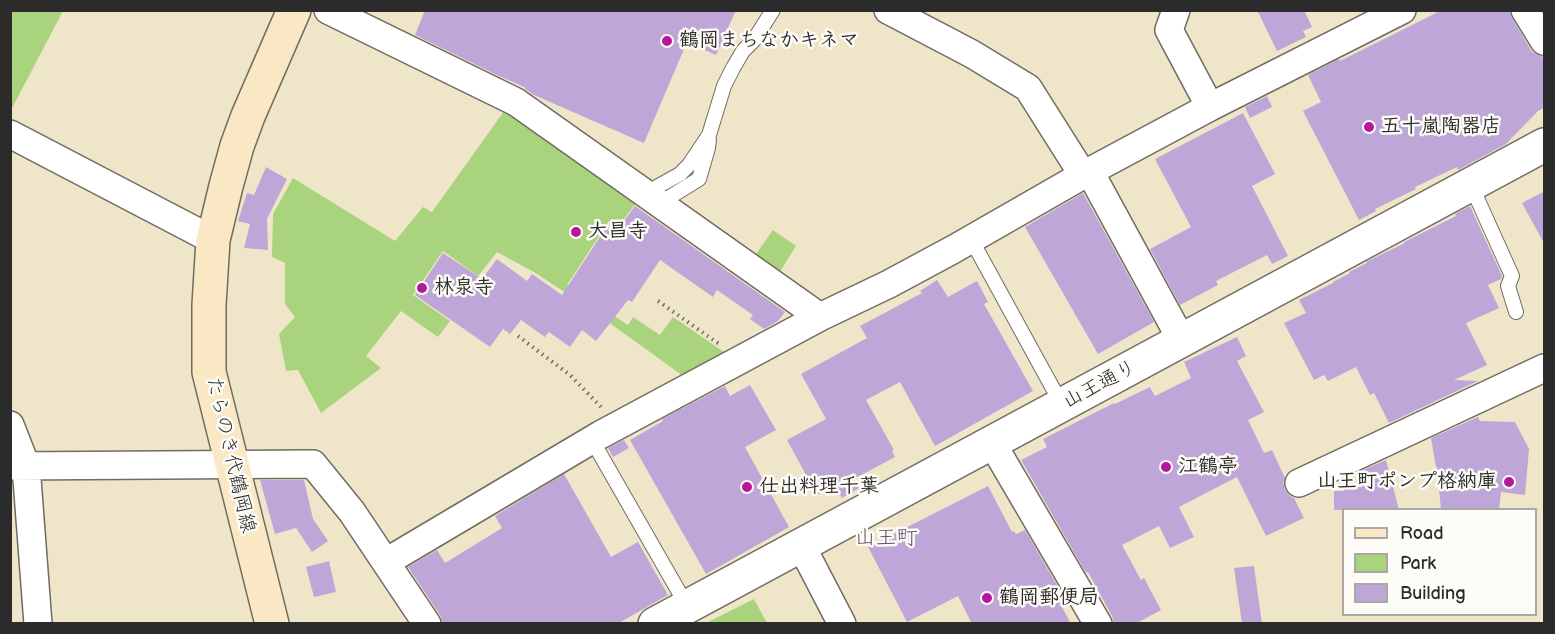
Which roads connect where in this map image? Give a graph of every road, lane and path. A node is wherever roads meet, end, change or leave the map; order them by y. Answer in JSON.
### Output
{"nodes":[{"id":1,"x":294,"y":10,"type":"edge"},
{"id":2,"x":328,"y":10,"type":"edge"},
{"id":3,"x":773,"y":10,"type":"edge"},
{"id":4,"x":888,"y":10,"type":"edge"},
{"id":5,"x":1176,"y":10,"type":"edge"},
{"id":6,"x":1402,"y":10,"type":"edge"},
{"id":7,"x":1526,"y":10,"type":"edge"},
{"id":8,"x":1545,"y":40,"type":"edge"},
{"id":9,"x":1210,"y":107,"type":"junction"},
{"id":10,"x":12,"y":139,"type":"edge"},
{"id":11,"x":1545,"y":145,"type":"edge"},
{"id":12,"x":1086,"y":173,"type":"junction"},
{"id":13,"x":1471,"y":184,"type":"junction"},
{"id":14,"x":653,"y":198,"type":"junction"},
{"id":15,"x":971,"y":239,"type":"junction"},
{"id":16,"x":213,"y":240,"type":"junction"},
{"id":17,"x":658,"y":302,"type":"dead end"},
{"id":18,"x":1516,"y":312,"type":"dead end"},
{"id":19,"x":820,"y":317,"type":"junction"},
{"id":20,"x":518,"y":336,"type":"dead end"},
{"id":21,"x":1182,"y":341,"type":"junction"},
{"id":22,"x":726,"y":350,"type":"dead end"},
{"id":23,"x":1545,"y":368,"type":"edge"},
{"id":24,"x":1062,"y":405,"type":"junction"},
{"id":25,"x":608,"y":414,"type":"dead end"},
{"id":26,"x":10,"y":425,"type":"edge"},
{"id":27,"x":592,"y":440,"type":"junction"},
{"id":28,"x":992,"y":443,"type":"junction"},
{"id":29,"x":231,"y":464,"type":"junction"},
{"id":30,"x":18,"y":466,"type":"edge"},
{"id":31,"x":1299,"y":483,"type":"dead end"},
{"id":32,"x":801,"y":545,"type":"junction"},
{"id":33,"x":386,"y":562,"type":"junction"},
{"id":34,"x":687,"y":606,"type":"junction"},
{"id":35,"x":38,"y":624,"type":"edge"},
{"id":36,"x":272,"y":624,"type":"edge"},
{"id":37,"x":427,"y":624,"type":"edge"},
{"id":38,"x":656,"y":624,"type":"edge"},
{"id":39,"x":842,"y":624,"type":"edge"},
{"id":40,"x":1098,"y":624,"type":"edge"}],
"edges":[{"from":1,"to":16,"type":"main road","name":"たらのき代鶴岡線"},
{"from":2,"to":14,"type":"street"},
{"from":3,"to":14,"type":"lane"},
{"from":4,"to":12,"type":"street"},
{"from":5,"to":9,"type":"street"},
{"from":6,"to":9,"type":"street"},
{"from":7,"to":8,"type":"street"},
{"from":9,"to":12,"type":"street"},
{"from":10,"to":16,"type":"street"},
{"from":11,"to":13,"type":"street","name":"山王通り"},
{"from":12,"to":15,"type":"street"},
{"from":12,"to":21,"type":"street"},
{"from":13,"to":18,"type":"lane"},
{"from":13,"to":21,"type":"street","name":"山王通り"},
{"from":14,"to":19,"type":"street"},
{"from":15,"to":19,"type":"street"},
{"from":15,"to":24,"type":"lane"},
{"from":16,"to":29,"type":"main road","name":"たらのき代鶴岡線"},
{"from":17,"to":22,"type":"path"},
{"from":19,"to":27,"type":"street"},
{"from":20,"to":25,"type":"path"},
{"from":21,"to":24,"type":"street","name":"山王通り"},
{"from":23,"to":31,"type":"street"},
{"from":24,"to":28,"type":"street","name":"山王通り"},
{"from":26,"to":30,"type":"street"},
{"from":27,"to":33,"type":"street"},
{"from":27,"to":34,"type":"lane"},
{"from":28,"to":32,"type":"street","name":"山王通り"},
{"from":28,"to":40,"type":"street"},
{"from":29,"to":30,"type":"street"},
{"from":29,"to":33,"type":"street"},
{"from":29,"to":36,"type":"main road","name":"たらのき代鶴岡線"},
{"from":30,"to":35,"type":"street"},
{"from":32,"to":34,"type":"street","name":"山王通り"},
{"from":32,"to":39,"type":"street"},
{"from":33,"to":37,"type":"street"},
{"from":34,"to":38,"type":"street","name":"山王通り"}]}
